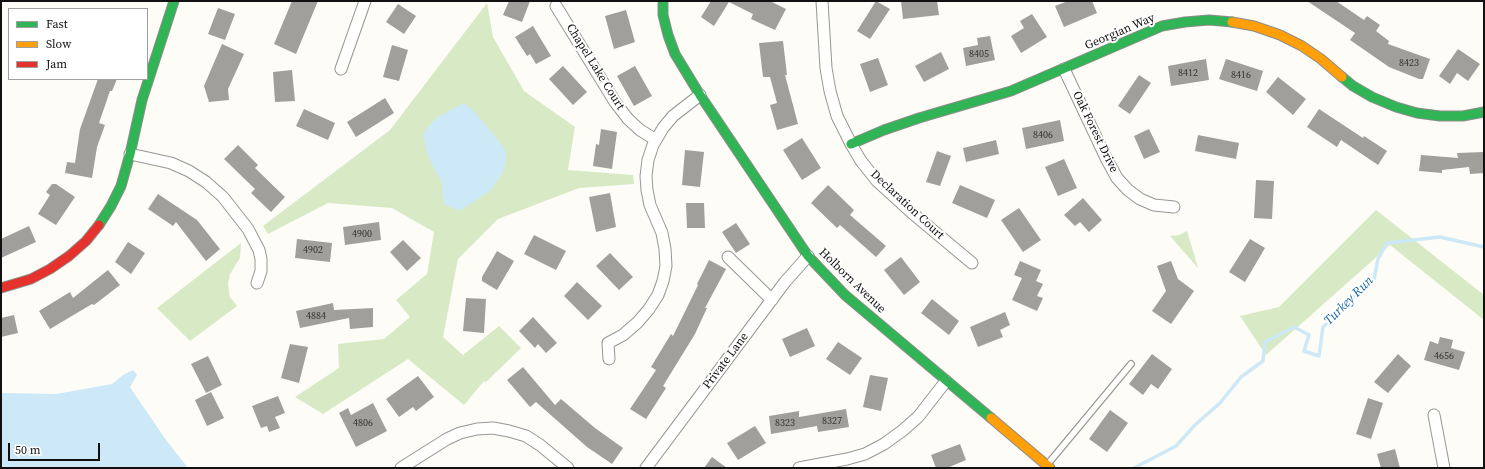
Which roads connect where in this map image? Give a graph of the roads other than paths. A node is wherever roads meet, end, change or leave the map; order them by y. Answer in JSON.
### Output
{"nodes":[{"id":1,"x":174,"y":1,"type":"edge"},
{"id":2,"x":365,"y":1,"type":"edge"},
{"id":3,"x":663,"y":1,"type":"edge"},
{"id":4,"x":822,"y":1,"type":"edge"},
{"id":5,"x":556,"y":6,"type":"dead end"},
{"id":6,"x":341,"y":69,"type":"dead end"},
{"id":7,"x":1064,"y":69,"type":"junction"},
{"id":8,"x":700,"y":95,"type":"junction"},
{"id":9,"x":1484,"y":112,"type":"edge"},
{"id":10,"x":656,"y":140,"type":"junction"},
{"id":11,"x":851,"y":144,"type":"junction"},
{"id":12,"x":130,"y":154,"type":"junction"},
{"id":13,"x":1174,"y":208,"type":"dead end"},
{"id":14,"x":808,"y":256,"type":"junction"},
{"id":15,"x":728,"y":257,"type":"dead end"},
{"id":16,"x":972,"y":263,"type":"dead end"},
{"id":17,"x":257,"y":284,"type":"dead end"},
{"id":18,"x":1,"y":288,"type":"edge"},
{"id":19,"x":772,"y":300,"type":"junction"},
{"id":20,"x":609,"y":359,"type":"dead end"},
{"id":21,"x":1131,"y":364,"type":"dead end"},
{"id":22,"x":946,"y":381,"type":"junction"},
{"id":23,"x":1434,"y":415,"type":"dead end"},
{"id":24,"x":1048,"y":466,"type":"edge"},
{"id":25,"x":401,"y":468,"type":"edge"},
{"id":26,"x":568,"y":468,"type":"edge"},
{"id":27,"x":646,"y":468,"type":"edge"},
{"id":28,"x":799,"y":468,"type":"edge"},
{"id":29,"x":1444,"y":468,"type":"edge"}],
"edges":[{"from":1,"to":12,"type":"street"},
{"from":2,"to":6,"type":"street"},
{"from":3,"to":8,"type":"street","name":"Holborn Avenue"},
{"from":4,"to":11,"type":"street","name":"Declaration Court"},
{"from":5,"to":10,"type":"street","name":"Chapel Lake Court"},
{"from":7,"to":9,"type":"street","name":"Georgian Way"},
{"from":7,"to":11,"type":"street","name":"Georgian Way"},
{"from":7,"to":13,"type":"street","name":"Oak Forest Drive"},
{"from":8,"to":10,"type":"street"},
{"from":8,"to":14,"type":"street","name":"Holborn Avenue"},
{"from":10,"to":20,"type":"street"},
{"from":11,"to":16,"type":"street","name":"Declaration Court"},
{"from":12,"to":17,"type":"street"},
{"from":12,"to":18,"type":"street"},
{"from":14,"to":19,"type":"street","name":"Private Lane"},
{"from":14,"to":22,"type":"street","name":"Holborn Avenue"},
{"from":15,"to":19,"type":"street"},
{"from":19,"to":27,"type":"street","name":"Private Lane"},
{"from":21,"to":24,"type":"lane"},
{"from":22,"to":24,"type":"street","name":"Holborn Avenue"},
{"from":22,"to":28,"type":"street"},
{"from":23,"to":29,"type":"street"},
{"from":25,"to":26,"type":"street"}]}
